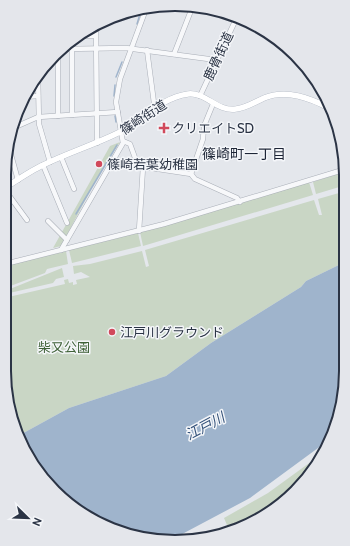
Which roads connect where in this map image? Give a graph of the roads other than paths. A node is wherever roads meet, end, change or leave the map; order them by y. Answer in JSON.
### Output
{"nodes":[{"id":1,"x":191,"y":11,"type":"edge"},
{"id":2,"x":145,"y":14,"type":"edge"},
{"id":3,"x":235,"y":22,"type":"edge"},
{"id":4,"x":96,"y":31,"type":"edge"},
{"id":5,"x":88,"y":36,"type":"edge"},
{"id":6,"x":96,"y":36,"type":"junction"},
{"id":7,"x":72,"y":49,"type":"joint"},
{"id":8,"x":96,"y":49,"type":"junction"},
{"id":9,"x":132,"y":49,"type":"junction"},
{"id":10,"x":147,"y":50,"type":"junction"},
{"id":11,"x":174,"y":54,"type":"junction"},
{"id":12,"x":58,"y":60,"type":"edge"},
{"id":13,"x":216,"y":60,"type":"junction"},
{"id":14,"x":38,"y":86,"type":"edge"},
{"id":15,"x":31,"y":96,"type":"edge"},
{"id":16,"x":38,"y":96,"type":"junction"},
{"id":17,"x":200,"y":96,"type":"junction"},
{"id":18,"x":213,"y":104,"type":"junction"},
{"id":19,"x":324,"y":106,"type":"edge"},
{"id":20,"x":156,"y":107,"type":"junction"},
{"id":21,"x":118,"y":112,"type":"junction"},
{"id":22,"x":95,"y":114,"type":"junction"},
{"id":23,"x":72,"y":115,"type":"junction"},
{"id":24,"x":58,"y":116,"type":"junction"},
{"id":25,"x":38,"y":117,"type":"junction"},
{"id":26,"x":19,"y":125,"type":"edge"},
{"id":27,"x":122,"y":131,"type":"junction"},
{"id":28,"x":97,"y":143,"type":"junction"},
{"id":29,"x":122,"y":144,"type":"junction"},
{"id":30,"x":12,"y":157,"type":"edge"},
{"id":31,"x":61,"y":157,"type":"junction"},
{"id":32,"x":50,"y":162,"type":"junction"},
{"id":33,"x":43,"y":165,"type":"junction"},
{"id":34,"x":143,"y":167,"type":"junction"},
{"id":35,"x":339,"y":171,"type":"edge"},
{"id":36,"x":191,"y":174,"type":"junction"},
{"id":37,"x":18,"y":180,"type":"junction"},
{"id":38,"x":11,"y":185,"type":"edge"},
{"id":39,"x":74,"y":189,"type":"dead end"},
{"id":40,"x":11,"y":197,"type":"edge"},
{"id":41,"x":240,"y":202,"type":"junction"},
{"id":42,"x":27,"y":220,"type":"dead end"},
{"id":43,"x":48,"y":222,"type":"dead end"},
{"id":44,"x":68,"y":223,"type":"dead end"},
{"id":45,"x":139,"y":231,"type":"junction"},
{"id":46,"x":67,"y":240,"type":"junction"},
{"id":47,"x":61,"y":250,"type":"junction"},
{"id":48,"x":11,"y":262,"type":"edge"}],
"edges":[{"from":1,"to":11,"type":"street"},
{"from":2,"to":9,"type":"street"},
{"from":3,"to":13,"type":"street","name":"鹿骨街道"},
{"from":4,"to":6,"type":"street"},
{"from":5,"to":6,"type":"street"},
{"from":6,"to":8,"type":"street"},
{"from":7,"to":8,"type":"street"},
{"from":7,"to":23,"type":"street"},
{"from":8,"to":9,"type":"street"},
{"from":8,"to":22,"type":"street"},
{"from":9,"to":10,"type":"street"},
{"from":9,"to":21,"type":"street"},
{"from":10,"to":11,"type":"street"},
{"from":10,"to":20,"type":"street"},
{"from":11,"to":13,"type":"street"},
{"from":12,"to":24,"type":"street"},
{"from":13,"to":17,"type":"street","name":"鹿骨街道"},
{"from":14,"to":16,"type":"street"},
{"from":15,"to":16,"type":"street"},
{"from":16,"to":25,"type":"street"},
{"from":17,"to":18,"type":"main road"},
{"from":17,"to":20,"type":"main road","name":"篠崎街道"},
{"from":18,"to":19,"type":"main road"},
{"from":18,"to":36,"type":"street"},
{"from":20,"to":27,"type":"main road","name":"篠崎街道"},
{"from":21,"to":22,"type":"street"},
{"from":21,"to":27,"type":"street"},
{"from":22,"to":23,"type":"street"},
{"from":22,"to":28,"type":"street"},
{"from":23,"to":24,"type":"street"},
{"from":24,"to":25,"type":"street"},
{"from":25,"to":26,"type":"street"},
{"from":25,"to":32,"type":"street"},
{"from":27,"to":28,"type":"main road","name":"篠崎街道"},
{"from":27,"to":29,"type":"street"},
{"from":28,"to":31,"type":"main road","name":"篠崎街道"},
{"from":29,"to":34,"type":"street"},
{"from":29,"to":46,"type":"street"},
{"from":30,"to":37,"type":"street"},
{"from":31,"to":32,"type":"main road","name":"篠崎街道"},
{"from":31,"to":39,"type":"street"},
{"from":32,"to":33,"type":"main road","name":"篠崎街道"},
{"from":33,"to":37,"type":"main road","name":"篠崎街道"},
{"from":33,"to":44,"type":"street"},
{"from":34,"to":36,"type":"street"},
{"from":34,"to":45,"type":"street"},
{"from":35,"to":41,"type":"street"},
{"from":36,"to":41,"type":"street"},
{"from":37,"to":38,"type":"main road","name":"篠崎街道"},
{"from":40,"to":42,"type":"street"},
{"from":41,"to":45,"type":"street"},
{"from":43,"to":46,"type":"street"},
{"from":45,"to":47,"type":"street"},
{"from":46,"to":47,"type":"street"},
{"from":47,"to":48,"type":"street"}]}
